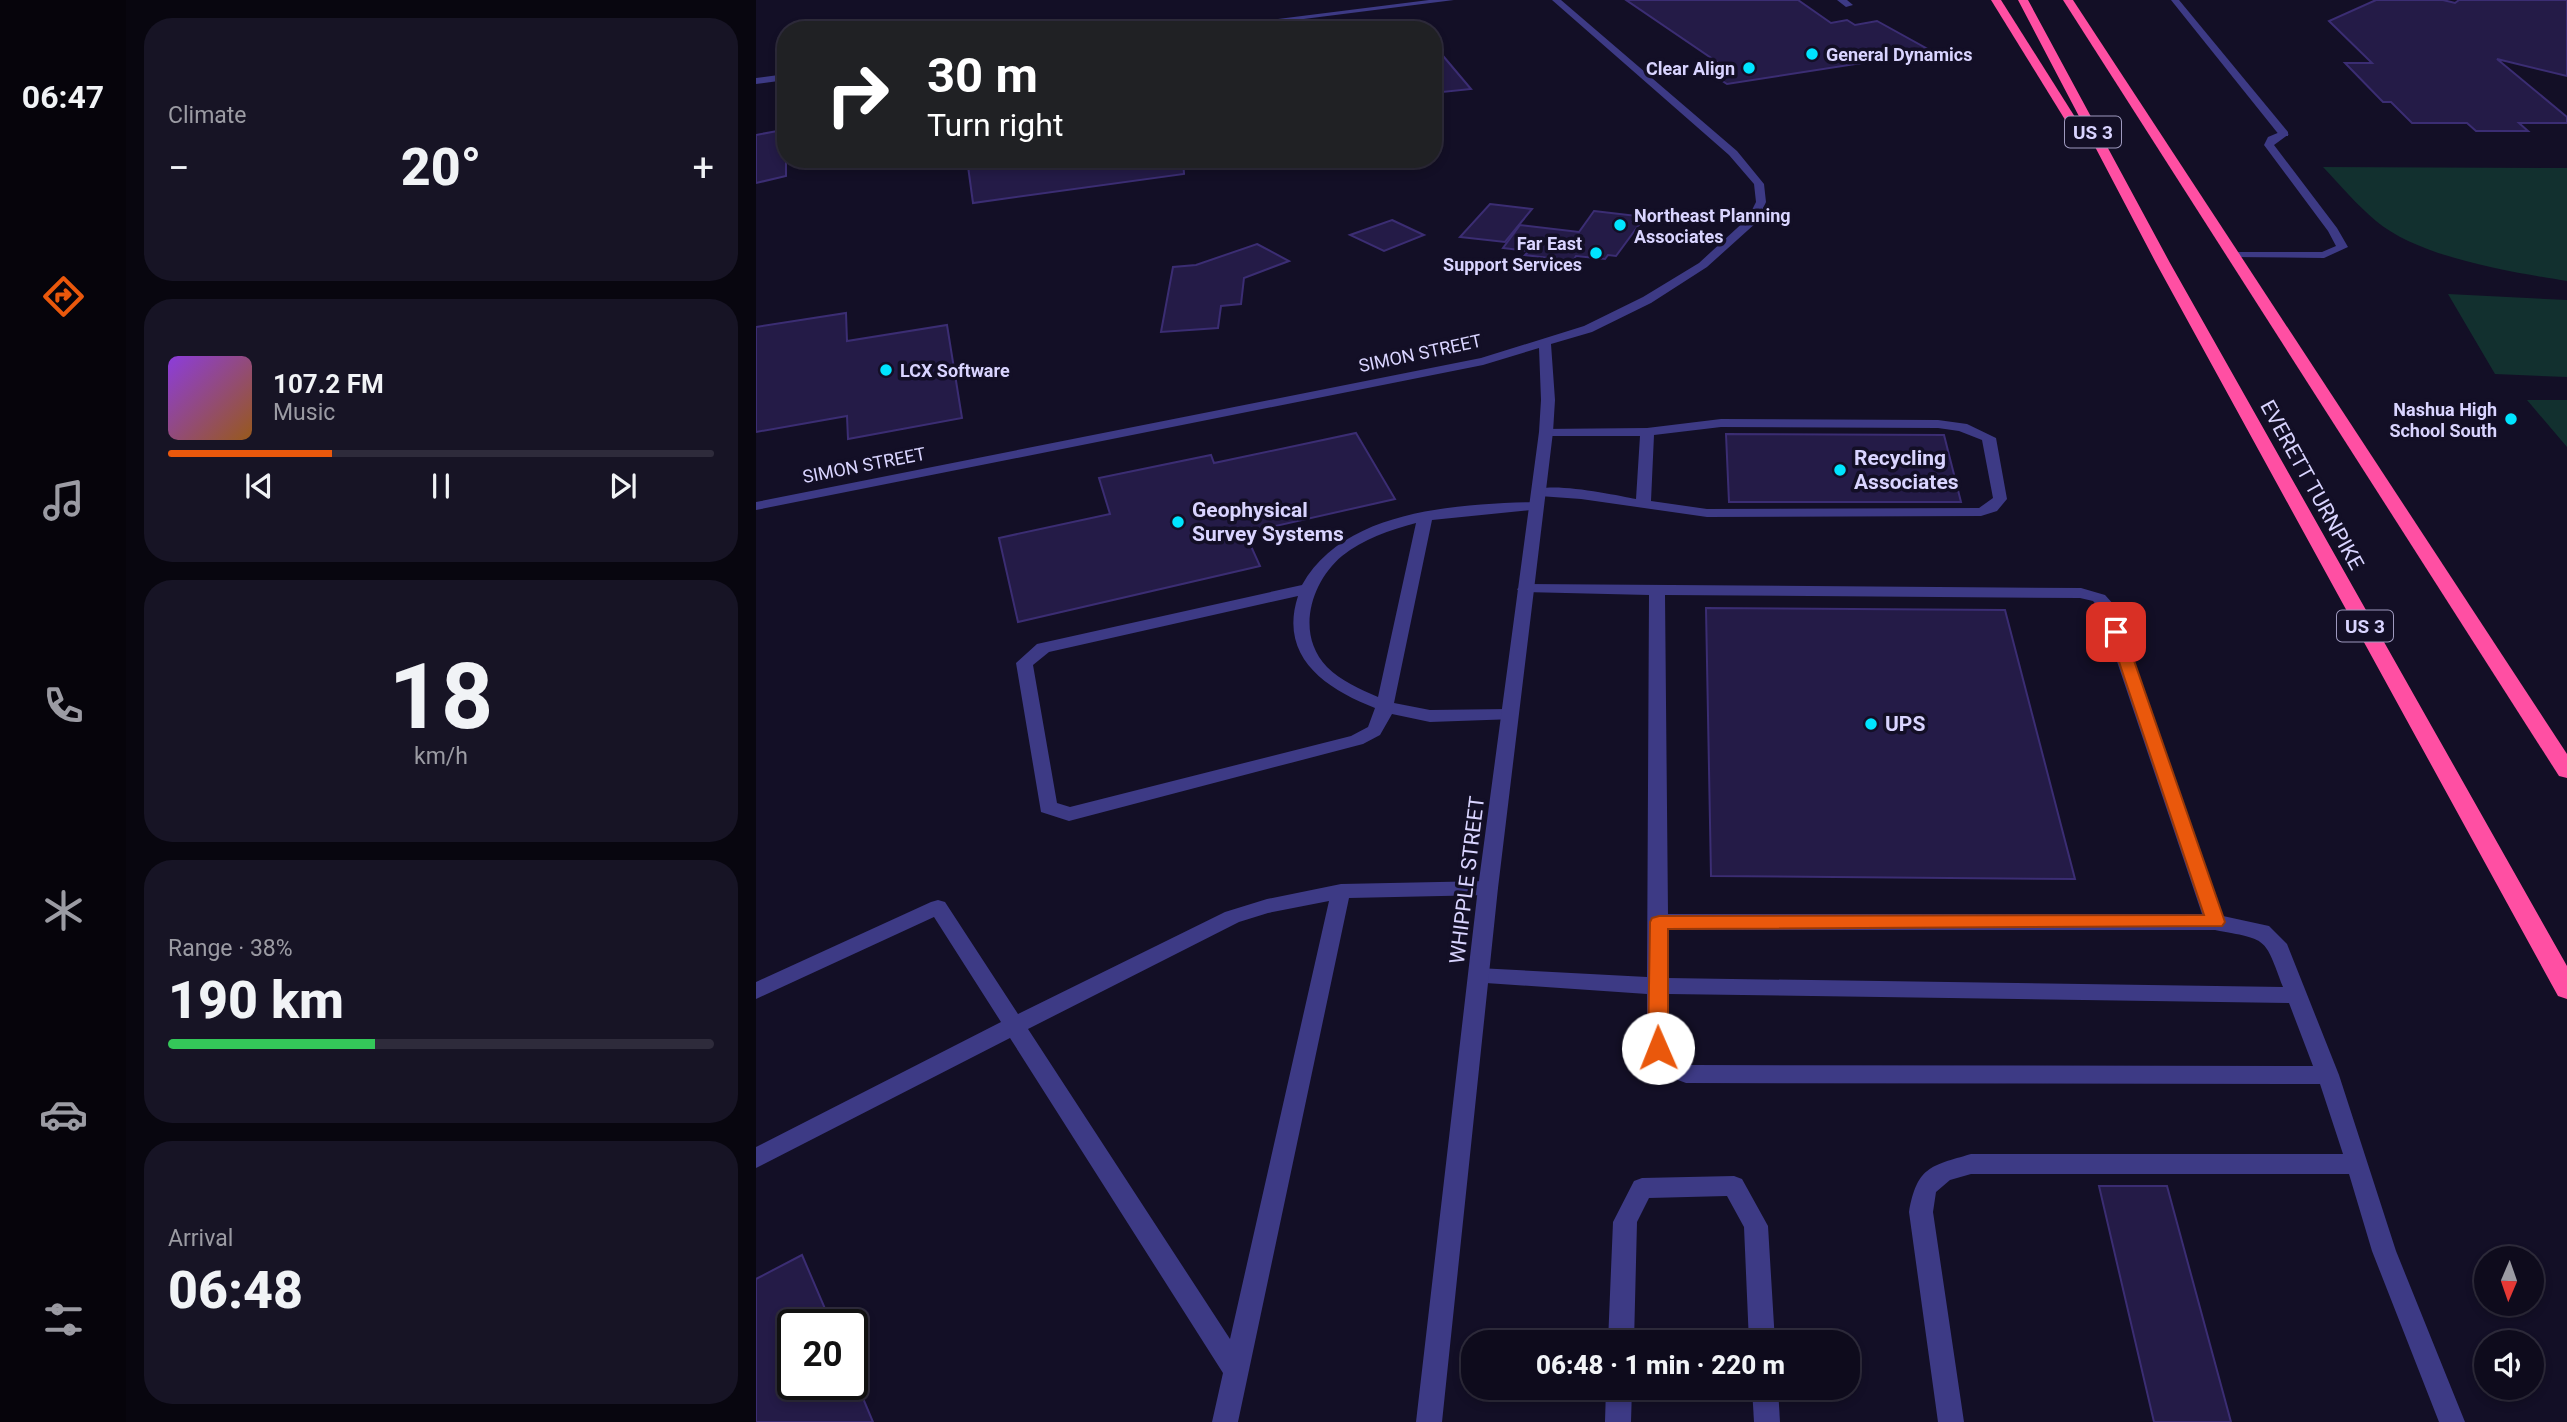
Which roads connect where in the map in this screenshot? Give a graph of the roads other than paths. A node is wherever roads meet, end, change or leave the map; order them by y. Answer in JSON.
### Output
{"nodes":[{"id":1,"x":1450,"y":0,"type":"edge"},
{"id":2,"x":1556,"y":0,"type":"edge"},
{"id":3,"x":1996,"y":0,"type":"edge"},
{"id":4,"x":2023,"y":0,"type":"edge"},
{"id":5,"x":2068,"y":0,"type":"edge"},
{"id":6,"x":2175,"y":0,"type":"edge"},
{"id":7,"x":1270,"y":21,"type":"edge"},
{"id":8,"x":777,"y":79,"type":"edge"},
{"id":9,"x":756,"y":81,"type":"edge"},
{"id":10,"x":2235,"y":255,"type":"junction"},
{"id":11,"x":2163,"y":264,"type":"junction"},
{"id":12,"x":1545,"y":343,"type":"junction"},
{"id":13,"x":1546,"y":432,"type":"junction"},
{"id":14,"x":1647,"y":432,"type":"junction"},
{"id":15,"x":1537,"y":499,"type":"junction"},
{"id":16,"x":1643,"y":505,"type":"junction"},
{"id":17,"x":756,"y":506,"type":"edge"},
{"id":18,"x":1425,"y":516,"type":"junction"},
{"id":19,"x":1307,"y":589,"type":"junction"},
{"id":20,"x":1525,"y":589,"type":"junction"},
{"id":21,"x":1657,"y":590,"type":"junction"},
{"id":22,"x":1384,"y":705,"type":"junction"},
{"id":23,"x":1509,"y":715,"type":"junction"},
{"id":24,"x":2567,"y":771,"type":"edge"},
{"id":25,"x":1488,"y":888,"type":"junction"},
{"id":26,"x":1341,"y":891,"type":"junction"},
{"id":27,"x":1659,"y":922,"type":"junction"},
{"id":28,"x":2215,"y":922,"type":"junction"},
{"id":29,"x":1478,"y":976,"type":"junction"},
{"id":30,"x":1657,"y":986,"type":"junction"},
{"id":31,"x":2567,"y":989,"type":"edge"},
{"id":32,"x":756,"y":991,"type":"edge"},
{"id":33,"x":2298,"y":995,"type":"junction"},
{"id":34,"x":1013,"y":1026,"type":"junction"},
{"id":35,"x":2328,"y":1074,"type":"junction"},
{"id":36,"x":756,"y":1158,"type":"edge"},
{"id":37,"x":2358,"y":1164,"type":"junction"},
{"id":38,"x":1620,"y":1330,"type":"edge"},
{"id":39,"x":1761,"y":1330,"type":"edge"},
{"id":40,"x":1236,"y":1371,"type":"junction"},
{"id":41,"x":1619,"y":1400,"type":"edge"},
{"id":42,"x":1766,"y":1400,"type":"edge"},
{"id":43,"x":1225,"y":1422,"type":"edge"},
{"id":44,"x":1429,"y":1422,"type":"edge"},
{"id":45,"x":1618,"y":1422,"type":"edge"},
{"id":46,"x":1767,"y":1422,"type":"edge"},
{"id":47,"x":1951,"y":1422,"type":"edge"},
{"id":48,"x":2452,"y":1422,"type":"edge"}],
"edges":[{"from":1,"to":7,"type":"street"},
{"from":2,"to":12,"type":"street","name":"SIMON STREET"},
{"from":3,"to":11,"type":"highway"},
{"from":4,"to":11,"type":"highway","name":"EVERETT TURNPIKE","number":"US 3"},
{"from":5,"to":10,"type":"highway","number":"US 3"},
{"from":6,"to":10,"type":"street"},
{"from":8,"to":9,"type":"street"},
{"from":10,"to":24,"type":"highway","number":"US 3"},
{"from":11,"to":31,"type":"highway","name":"EVERETT TURNPIKE","number":"US 3"},
{"from":12,"to":13,"type":"street","name":"WHIPPLE STREET"},
{"from":12,"to":17,"type":"street","name":"SIMON STREET"},
{"from":13,"to":14,"type":"street"},
{"from":13,"to":15,"type":"street","name":"WHIPPLE STREET"},
{"from":14,"to":16,"type":"street"},
{"from":14,"to":16,"type":"street"},
{"from":15,"to":16,"type":"street"},
{"from":15,"to":18,"type":"street"},
{"from":15,"to":20,"type":"street","name":"WHIPPLE STREET"},
{"from":18,"to":19,"type":"street"},
{"from":18,"to":22,"type":"street"},
{"from":19,"to":22,"type":"street"},
{"from":19,"to":22,"type":"street"},
{"from":20,"to":21,"type":"street"},
{"from":20,"to":23,"type":"street","name":"WHIPPLE STREET"},
{"from":21,"to":27,"type":"street"},
{"from":21,"to":28,"type":"street"},
{"from":22,"to":23,"type":"street"},
{"from":23,"to":25,"type":"street","name":"WHIPPLE STREET"},
{"from":25,"to":26,"type":"street"},
{"from":25,"to":29,"type":"street","name":"WHIPPLE STREET"},
{"from":26,"to":34,"type":"street"},
{"from":26,"to":40,"type":"street"},
{"from":27,"to":28,"type":"street"},
{"from":27,"to":30,"type":"street"},
{"from":28,"to":33,"type":"street"},
{"from":29,"to":30,"type":"street"},
{"from":29,"to":44,"type":"street","name":"WHIPPLE STREET"},
{"from":30,"to":33,"type":"street"},
{"from":30,"to":35,"type":"street"},
{"from":32,"to":34,"type":"street"},
{"from":33,"to":35,"type":"street"},
{"from":34,"to":36,"type":"street"},
{"from":34,"to":40,"type":"street"},
{"from":35,"to":37,"type":"street"},
{"from":37,"to":47,"type":"street"},
{"from":37,"to":48,"type":"street"},
{"from":38,"to":39,"type":"street"},
{"from":40,"to":43,"type":"street"},
{"from":41,"to":45,"type":"street"},
{"from":42,"to":46,"type":"street"}]}
